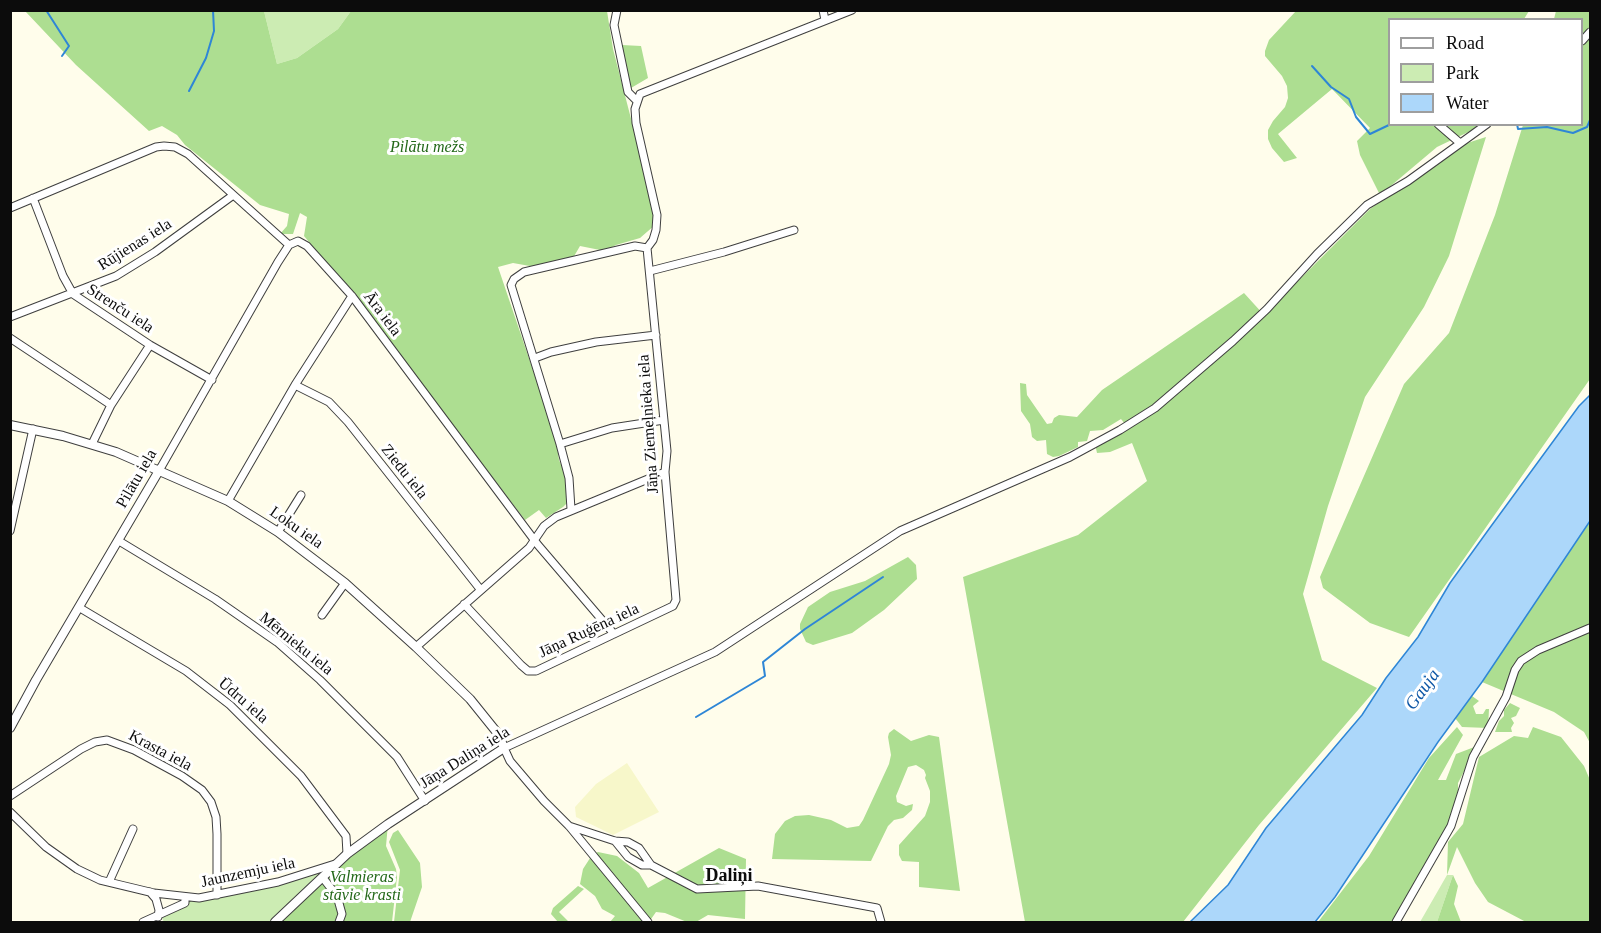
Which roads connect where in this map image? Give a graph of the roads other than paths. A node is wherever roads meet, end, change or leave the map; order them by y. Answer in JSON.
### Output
{"nodes":[{"id":1,"x":617,"y":10,"type":"edge"},
{"id":2,"x":823,"y":10,"type":"edge"},
{"id":3,"x":852,"y":10,"type":"edge"},
{"id":4,"x":829,"y":16,"type":"edge"},
{"id":5,"x":636,"y":99,"type":"junction"},
{"id":6,"x":1440,"y":126,"type":"edge"},
{"id":7,"x":1484,"y":126,"type":"edge"},
{"id":8,"x":1460,"y":143,"type":"junction"},
{"id":9,"x":232,"y":196,"type":"junction"},
{"id":10,"x":33,"y":198,"type":"junction"},
{"id":11,"x":10,"y":208,"type":"edge"},
{"id":12,"x":794,"y":230,"type":"dead end"},
{"id":13,"x":289,"y":245,"type":"junction"},
{"id":14,"x":647,"y":248,"type":"junction"},
{"id":15,"x":650,"y":271,"type":"junction"},
{"id":16,"x":73,"y":294,"type":"junction"},
{"id":17,"x":352,"y":296,"type":"junction"},
{"id":18,"x":10,"y":317,"type":"edge"},
{"id":19,"x":656,"y":335,"type":"junction"},
{"id":20,"x":10,"y":338,"type":"edge"},
{"id":21,"x":150,"y":345,"type":"junction"},
{"id":22,"x":535,"y":358,"type":"junction"},
{"id":23,"x":212,"y":380,"type":"junction"},
{"id":24,"x":296,"y":385,"type":"junction"},
{"id":25,"x":111,"y":405,"type":"junction"},
{"id":26,"x":664,"y":420,"type":"junction"},
{"id":27,"x":10,"y":425,"type":"edge"},
{"id":28,"x":33,"y":429,"type":"junction"},
{"id":29,"x":92,"y":444,"type":"junction"},
{"id":30,"x":560,"y":444,"type":"junction"},
{"id":31,"x":160,"y":469,"type":"junction"},
{"id":32,"x":665,"y":472,"type":"junction"},
{"id":33,"x":301,"y":495,"type":"dead end"},
{"id":34,"x":228,"y":501,"type":"junction"},
{"id":35,"x":571,"y":510,"type":"junction"},
{"id":36,"x":10,"y":531,"type":"edge"},
{"id":37,"x":278,"y":532,"type":"junction"},
{"id":38,"x":535,"y":539,"type":"junction"},
{"id":39,"x":119,"y":541,"type":"junction"},
{"id":40,"x":345,"y":583,"type":"junction"},
{"id":41,"x":480,"y":589,"type":"junction"},
{"id":42,"x":676,"y":600,"type":"joint"},
{"id":43,"x":464,"y":604,"type":"junction"},
{"id":44,"x":80,"y":608,"type":"junction"},
{"id":45,"x":322,"y":615,"type":"dead end"},
{"id":46,"x":1590,"y":628,"type":"edge"},
{"id":47,"x":614,"y":634,"type":"junction"},
{"id":48,"x":416,"y":647,"type":"junction"},
{"id":49,"x":10,"y":728,"type":"edge"},
{"id":50,"x":504,"y":748,"type":"junction"},
{"id":51,"x":10,"y":796,"type":"edge"},
{"id":52,"x":425,"y":801,"type":"junction"},
{"id":53,"x":10,"y":812,"type":"edge"},
{"id":54,"x":569,"y":826,"type":"junction"},
{"id":55,"x":133,"y":829,"type":"dead end"},
{"id":56,"x":615,"y":841,"type":"junction"},
{"id":57,"x":347,"y":854,"type":"junction"},
{"id":58,"x":335,"y":864,"type":"junction"},
{"id":59,"x":651,"y":866,"type":"junction"},
{"id":60,"x":323,"y":879,"type":"junction"},
{"id":61,"x":109,"y":882,"type":"junction"},
{"id":62,"x":150,"y":892,"type":"junction"},
{"id":63,"x":217,"y":895,"type":"junction"},
{"id":64,"x":185,"y":897,"type":"junction"},
{"id":65,"x":158,"y":917,"type":"junction"},
{"id":66,"x":143,"y":922,"type":"edge"},
{"id":67,"x":275,"y":922,"type":"edge"},
{"id":68,"x":339,"y":922,"type":"edge"},
{"id":69,"x":649,"y":922,"type":"edge"},
{"id":70,"x":881,"y":922,"type":"edge"},
{"id":71,"x":1396,"y":922,"type":"edge"}],
"edges":[{"from":1,"to":5,"type":"street"},
{"from":2,"to":4,"type":"street"},
{"from":3,"to":4,"type":"street"},
{"from":4,"to":5,"type":"street"},
{"from":5,"to":14,"type":"street"},
{"from":6,"to":8,"type":"street"},
{"from":7,"to":8,"type":"street","name":"Jāņa Daliņa iela"},
{"from":8,"to":50,"type":"street","name":"Jāņa Daliņa iela"},
{"from":9,"to":10,"type":"street","name":"Āra iela"},
{"from":9,"to":13,"type":"street","name":"Āra iela"},
{"from":9,"to":16,"type":"street","name":"Rūjienas iela"},
{"from":10,"to":11,"type":"street"},
{"from":10,"to":16,"type":"street","name":"Strenču iela"},
{"from":12,"to":15,"type":"street"},
{"from":13,"to":17,"type":"street","name":"Āra iela"},
{"from":13,"to":23,"type":"street","name":"Pilātu iela"},
{"from":14,"to":15,"type":"street","name":"Jāņa Ziemeļnieka iela"},
{"from":14,"to":22,"type":"street"},
{"from":15,"to":19,"type":"street","name":"Jāņa Ziemeļnieka iela"},
{"from":16,"to":18,"type":"street","name":"Rūjienas iela"},
{"from":16,"to":21,"type":"street","name":"Strenču iela"},
{"from":17,"to":24,"type":"street"},
{"from":17,"to":38,"type":"street","name":"Āra iela"},
{"from":19,"to":22,"type":"street"},
{"from":19,"to":26,"type":"street","name":"Jāņa Ziemeļnieka iela"},
{"from":20,"to":25,"type":"street"},
{"from":21,"to":23,"type":"street","name":"Strenču iela"},
{"from":21,"to":25,"type":"street"},
{"from":22,"to":30,"type":"street"},
{"from":23,"to":31,"type":"street","name":"Pilātu iela"},
{"from":24,"to":34,"type":"street"},
{"from":24,"to":41,"type":"street","name":"Ziedu iela"},
{"from":25,"to":29,"type":"street"},
{"from":26,"to":30,"type":"street"},
{"from":26,"to":32,"type":"street","name":"Jāņa Ziemeļnieka iela"},
{"from":27,"to":28,"type":"street","name":"Loku iela"},
{"from":28,"to":29,"type":"street","name":"Loku iela"},
{"from":28,"to":36,"type":"street"},
{"from":29,"to":31,"type":"street","name":"Loku iela"},
{"from":30,"to":35,"type":"street"},
{"from":31,"to":34,"type":"street","name":"Loku iela"},
{"from":31,"to":39,"type":"street","name":"Pilātu iela"},
{"from":32,"to":35,"type":"street"},
{"from":32,"to":42,"type":"street","name":"Jāņa Ziemeļnieka iela"},
{"from":33,"to":37,"type":"street"},
{"from":34,"to":37,"type":"street","name":"Loku iela"},
{"from":35,"to":38,"type":"street"},
{"from":37,"to":40,"type":"street","name":"Loku iela"},
{"from":38,"to":41,"type":"street"},
{"from":38,"to":47,"type":"street","name":"Āra iela"},
{"from":39,"to":44,"type":"street","name":"Pilātu iela"},
{"from":39,"to":52,"type":"street","name":"Mērnieku iela"},
{"from":40,"to":45,"type":"street"},
{"from":40,"to":48,"type":"street","name":"Loku iela"},
{"from":41,"to":43,"type":"street"},
{"from":42,"to":47,"type":"street","name":"Jāņa Ruģēna iela"},
{"from":43,"to":47,"type":"street","name":"Jāņa Ruģēna iela"},
{"from":43,"to":48,"type":"street"},
{"from":44,"to":49,"type":"street","name":"Pilātu iela"},
{"from":44,"to":57,"type":"street","name":"Ūdru iela"},
{"from":46,"to":71,"type":"street"},
{"from":48,"to":50,"type":"street","name":"Loku iela"},
{"from":50,"to":52,"type":"street","name":"Jāņa Daliņa iela"},
{"from":50,"to":54,"type":"street"},
{"from":51,"to":63,"type":"street","name":"Krasta iela"},
{"from":52,"to":57,"type":"street","name":"Jāņa Daliņa iela"},
{"from":53,"to":61,"type":"street","name":"Jaunzemju iela"},
{"from":54,"to":56,"type":"street"},
{"from":54,"to":69,"type":"street"},
{"from":55,"to":61,"type":"street"},
{"from":56,"to":59,"type":"street"},
{"from":56,"to":59,"type":"street"},
{"from":57,"to":58,"type":"street","name":"Jāņa Daliņa iela"},
{"from":58,"to":60,"type":"street","name":"Jāņa Daliņa iela"},
{"from":58,"to":63,"type":"street","name":"Jaunzemju iela"},
{"from":59,"to":70,"type":"street"},
{"from":60,"to":67,"type":"street","name":"Jāņa Daliņa iela"},
{"from":60,"to":68,"type":"street"},
{"from":61,"to":62,"type":"street","name":"Jaunzemju iela"},
{"from":62,"to":64,"type":"street","name":"Jaunzemju iela"},
{"from":62,"to":65,"type":"street"},
{"from":63,"to":64,"type":"street","name":"Jaunzemju iela"},
{"from":64,"to":65,"type":"street"},
{"from":65,"to":66,"type":"street"}]}
